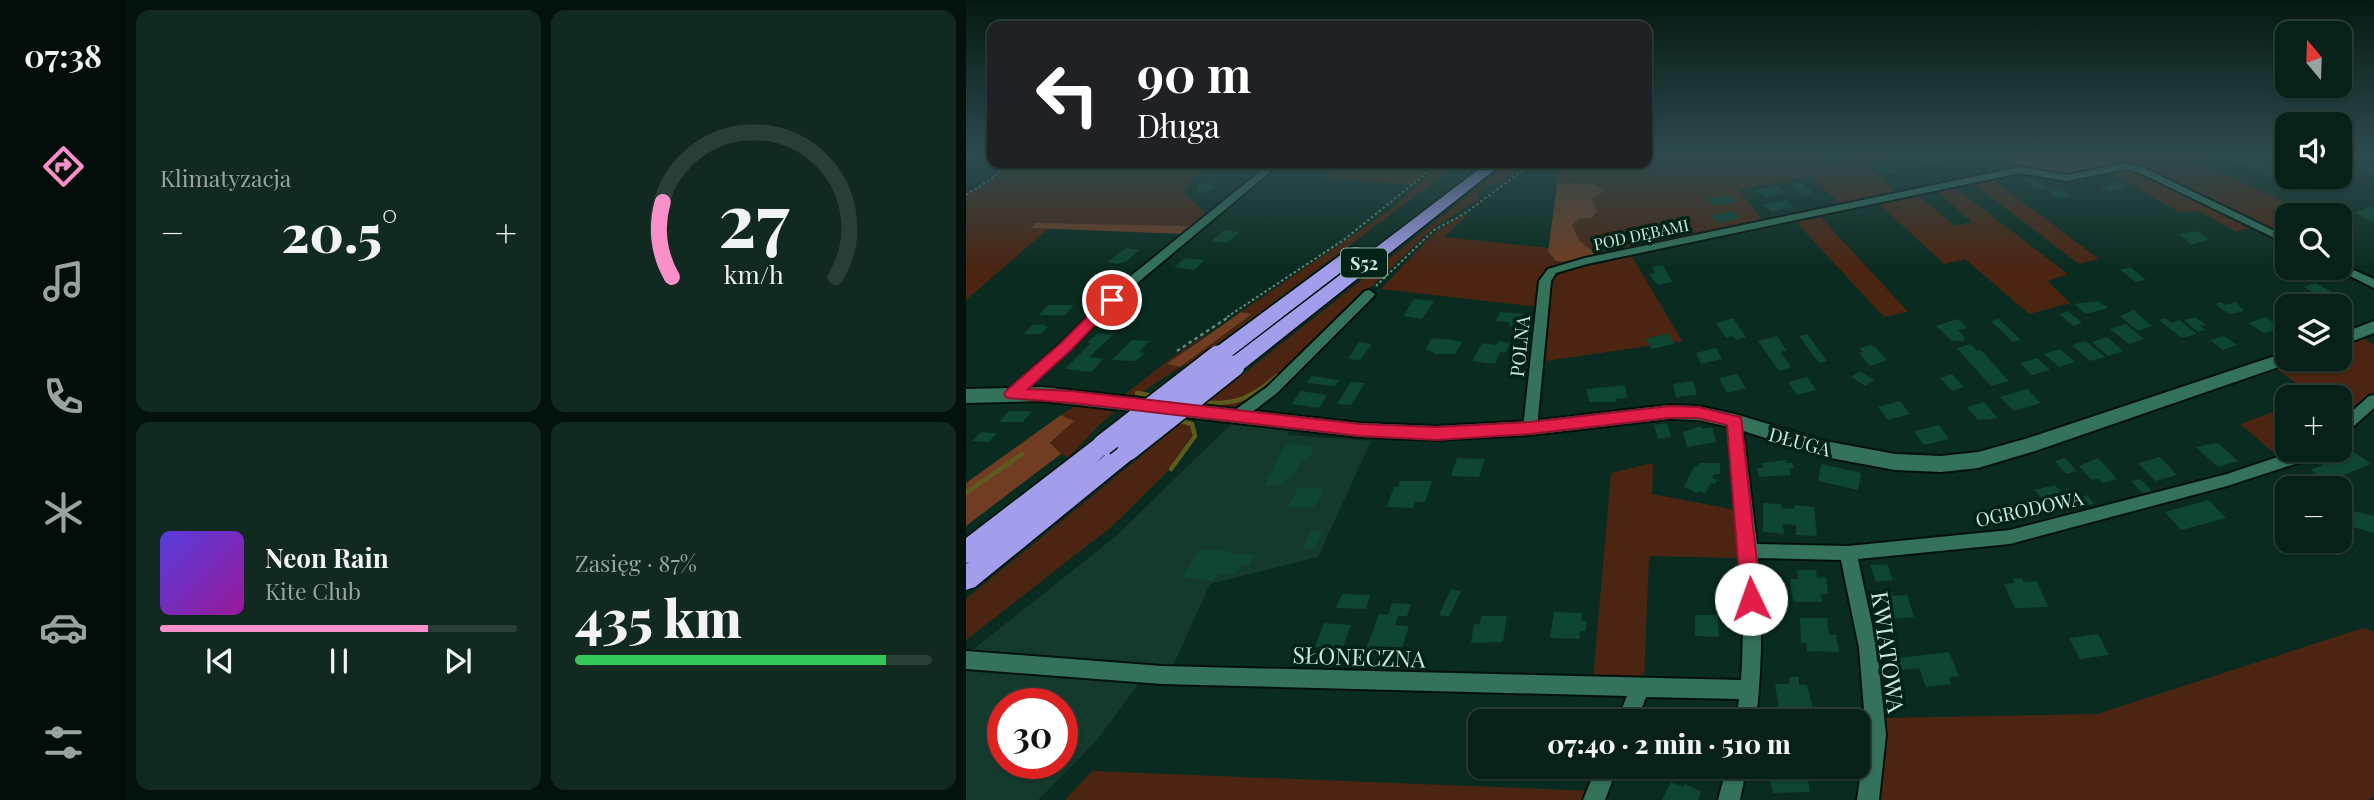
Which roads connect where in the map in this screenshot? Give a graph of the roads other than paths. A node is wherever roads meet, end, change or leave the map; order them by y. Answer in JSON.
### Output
{"nodes":[{"id":1,"x":1239,"y":193,"type":"edge"},
{"id":2,"x":1437,"y":193,"type":"edge"},
{"id":3,"x":1455,"y":193,"type":"edge"},
{"id":4,"x":1916,"y":193,"type":"edge"},
{"id":5,"x":2192,"y":193,"type":"edge"},
{"id":6,"x":2275,"y":235,"type":"edge"},
{"id":7,"x":1552,"y":271,"type":"joint"},
{"id":8,"x":2352,"y":273,"type":"edge"},
{"id":9,"x":2374,"y":284,"type":"edge"},
{"id":10,"x":1369,"y":294,"type":"road end"},
{"id":11,"x":2374,"y":327,"type":"edge"},
{"id":12,"x":2352,"y":335,"type":"edge"},
{"id":13,"x":1226,"y":361,"type":"junction"},
{"id":14,"x":2275,"y":362,"type":"edge"},
{"id":15,"x":1012,"y":394,"type":"junction"},
{"id":16,"x":966,"y":396,"type":"edge"},
{"id":17,"x":2374,"y":400,"type":"edge"},
{"id":18,"x":1237,"y":416,"type":"junction"},
{"id":19,"x":2352,"y":419,"type":"edge"},
{"id":20,"x":1735,"y":421,"type":"junction"},
{"id":21,"x":1530,"y":428,"type":"junction"},
{"id":22,"x":2283,"y":462,"type":"edge"},
{"id":23,"x":1749,"y":551,"type":"junction"},
{"id":24,"x":966,"y":552,"type":"edge"},
{"id":25,"x":1848,"y":553,"type":"junction"},
{"id":26,"x":966,"y":579,"type":"edge"},
{"id":27,"x":966,"y":660,"type":"edge"},
{"id":28,"x":1642,"y":686,"type":"junction"},
{"id":29,"x":1751,"y":690,"type":"junction"},
{"id":30,"x":1632,"y":709,"type":"edge"},
{"id":31,"x":1748,"y":709,"type":"edge"},
{"id":32,"x":1603,"y":779,"type":"edge"},
{"id":33,"x":1734,"y":779,"type":"edge"},
{"id":34,"x":1594,"y":800,"type":"edge"},
{"id":35,"x":1729,"y":800,"type":"edge"},
{"id":36,"x":1868,"y":800,"type":"edge"}],
"edges":[{"from":1,"to":15,"type":"street"},
{"from":2,"to":13,"type":"highway","number":"S52"},
{"from":3,"to":13,"type":"highway","number":"S52"},
{"from":4,"to":7,"type":"street","name":"POD DĘBAMI"},
{"from":5,"to":6,"type":"street","name":"POD DĘBAMI"},
{"from":7,"to":21,"type":"street","name":"POLNA"},
{"from":8,"to":9,"type":"street"},
{"from":10,"to":18,"type":"street"},
{"from":11,"to":12,"type":"street"},
{"from":13,"to":24,"type":"highway","number":"S52","bridge":true},
{"from":13,"to":26,"type":"highway","number":"S52","bridge":true},
{"from":14,"to":20,"type":"street","name":"DŁUGA"},
{"from":15,"to":16,"type":"street","name":"DŁUGA"},
{"from":15,"to":18,"type":"street","name":"DŁUGA"},
{"from":17,"to":19,"type":"street"},
{"from":18,"to":21,"type":"street","name":"DŁUGA"},
{"from":20,"to":21,"type":"street","name":"DŁUGA"},
{"from":20,"to":23,"type":"street"},
{"from":22,"to":25,"type":"street","name":"OGRODOWA"},
{"from":23,"to":25,"type":"street","name":"OGRODOWA"},
{"from":23,"to":29,"type":"street"},
{"from":25,"to":36,"type":"street","name":"KWIATOWA"},
{"from":27,"to":28,"type":"street","name":"SŁONECZNA"},
{"from":28,"to":29,"type":"street","name":"SŁONECZNA"},
{"from":28,"to":30,"type":"street"},
{"from":29,"to":31,"type":"street"},
{"from":32,"to":34,"type":"street"},
{"from":33,"to":35,"type":"street"}]}
